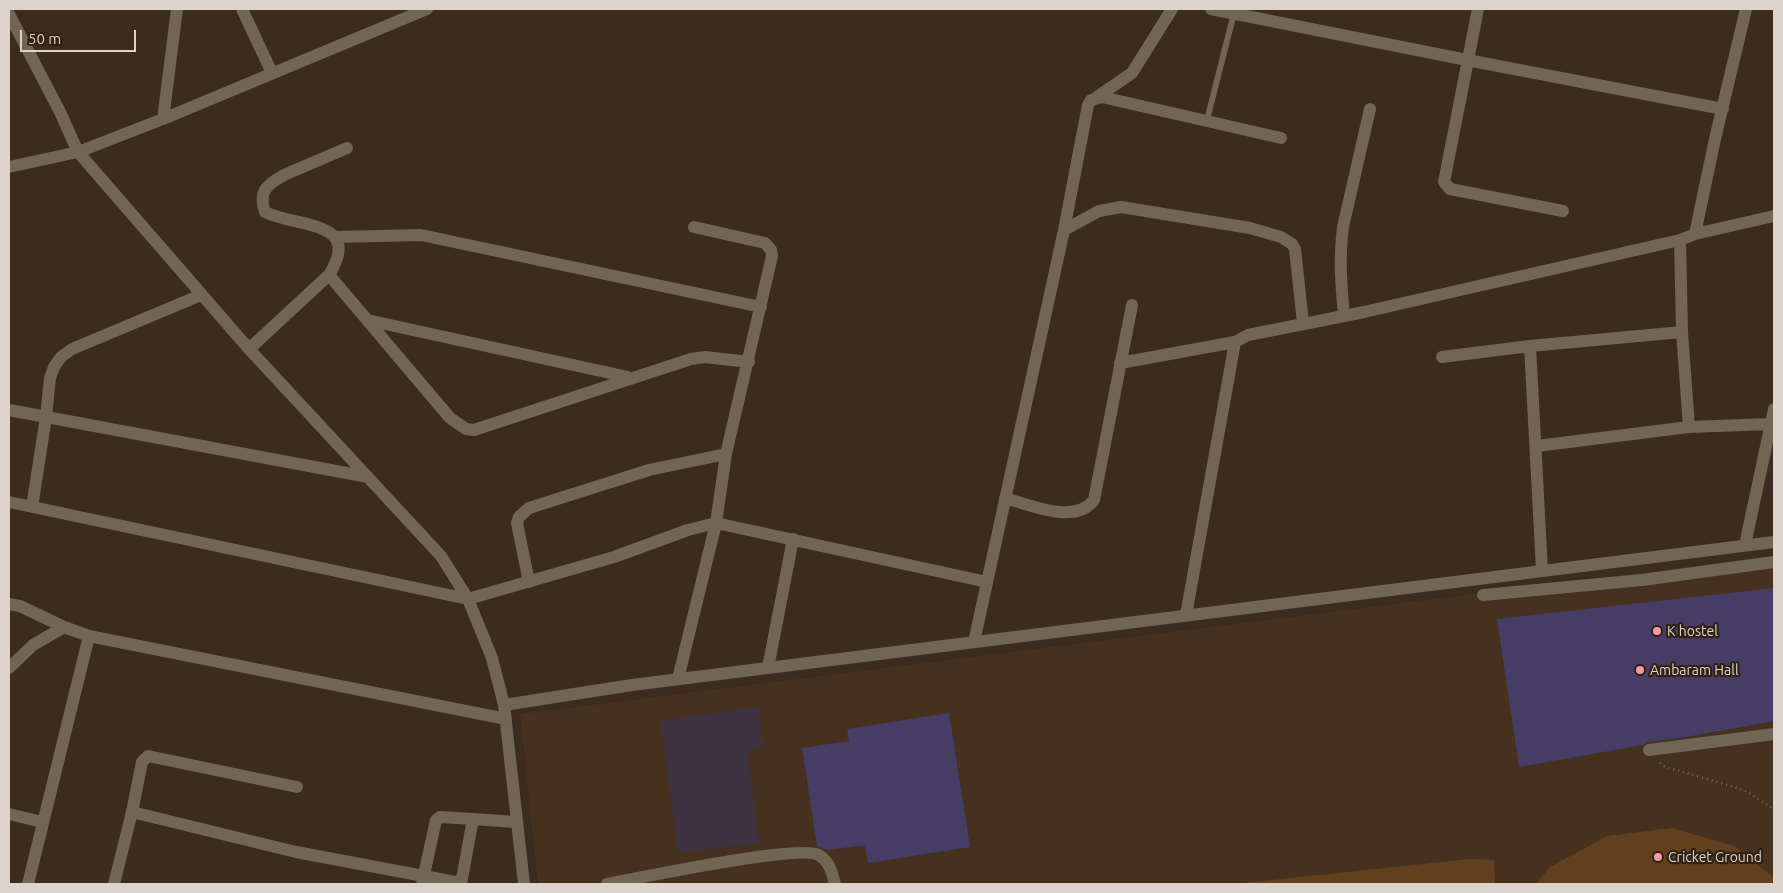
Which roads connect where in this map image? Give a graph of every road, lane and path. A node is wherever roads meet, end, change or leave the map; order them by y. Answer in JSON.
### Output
{"nodes":[{"id":1,"x":177,"y":9,"type":"edge"},
{"id":2,"x":242,"y":9,"type":"edge"},
{"id":3,"x":427,"y":9,"type":"edge"},
{"id":4,"x":1172,"y":9,"type":"edge"},
{"id":5,"x":1211,"y":9,"type":"edge"},
{"id":6,"x":1478,"y":9,"type":"edge"},
{"id":7,"x":1746,"y":9,"type":"edge"},
{"id":8,"x":1234,"y":13,"type":"junction"},
{"id":9,"x":9,"y":14,"type":"edge"},
{"id":10,"x":1467,"y":60,"type":"junction"},
{"id":11,"x":272,"y":73,"type":"junction"},
{"id":12,"x":1097,"y":98,"type":"junction"},
{"id":13,"x":1370,"y":109,"type":"dead end"},
{"id":14,"x":1723,"y":109,"type":"junction"},
{"id":15,"x":163,"y":119,"type":"junction"},
{"id":16,"x":1207,"y":120,"type":"junction"},
{"id":17,"x":1281,"y":138,"type":"dead end"},
{"id":18,"x":347,"y":148,"type":"dead end"},
{"id":19,"x":78,"y":152,"type":"junction"},
{"id":20,"x":9,"y":167,"type":"edge"},
{"id":21,"x":1563,"y":211,"type":"dead end"},
{"id":22,"x":1774,"y":216,"type":"edge"},
{"id":23,"x":694,"y":228,"type":"dead end"},
{"id":24,"x":1064,"y":230,"type":"junction"},
{"id":25,"x":1695,"y":234,"type":"junction"},
{"id":26,"x":336,"y":237,"type":"junction"},
{"id":27,"x":1680,"y":240,"type":"junction"},
{"id":28,"x":329,"y":275,"type":"junction"},
{"id":29,"x":202,"y":294,"type":"junction"},
{"id":30,"x":1132,"y":305,"type":"dead end"},
{"id":31,"x":761,"y":307,"type":"junction"},
{"id":32,"x":1344,"y":315,"type":"junction"},
{"id":33,"x":367,"y":320,"type":"junction"},
{"id":34,"x":1303,"y":323,"type":"junction"},
{"id":35,"x":1682,"y":332,"type":"junction"},
{"id":36,"x":1235,"y":342,"type":"junction"},
{"id":37,"x":1530,"y":346,"type":"junction"},
{"id":38,"x":249,"y":349,"type":"junction"},
{"id":39,"x":1442,"y":357,"type":"dead end"},
{"id":40,"x":749,"y":362,"type":"junction"},
{"id":41,"x":1120,"y":363,"type":"junction"},
{"id":42,"x":630,"y":378,"type":"junction"},
{"id":43,"x":1774,"y":409,"type":"edge"},
{"id":44,"x":9,"y":410,"type":"edge"},
{"id":45,"x":46,"y":416,"type":"junction"},
{"id":46,"x":1771,"y":424,"type":"junction"},
{"id":47,"x":1689,"y":427,"type":"junction"},
{"id":48,"x":1537,"y":446,"type":"junction"},
{"id":49,"x":726,"y":454,"type":"junction"},
{"id":50,"x":368,"y":477,"type":"junction"},
{"id":51,"x":1005,"y":498,"type":"junction"},
{"id":52,"x":9,"y":502,"type":"edge"},
{"id":53,"x":32,"y":507,"type":"junction"},
{"id":54,"x":716,"y":522,"type":"junction"},
{"id":55,"x":793,"y":539,"type":"junction"},
{"id":56,"x":1774,"y":542,"type":"edge"},
{"id":57,"x":1745,"y":545,"type":"junction"},
{"id":58,"x":1774,"y":562,"type":"edge"},
{"id":59,"x":1542,"y":570,"type":"junction"},
{"id":60,"x":529,"y":582,"type":"junction"},
{"id":61,"x":986,"y":582,"type":"junction"},
{"id":62,"x":1483,"y":595,"type":"dead end"},
{"id":63,"x":468,"y":599,"type":"junction"},
{"id":64,"x":9,"y":604,"type":"edge"},
{"id":65,"x":1186,"y":615,"type":"junction"},
{"id":66,"x":64,"y":628,"type":"junction"},
{"id":67,"x":89,"y":636,"type":"junction"},
{"id":68,"x":974,"y":642,"type":"junction"},
{"id":69,"x":9,"y":668,"type":"edge"},
{"id":70,"x":768,"y":668,"type":"junction"},
{"id":71,"x":678,"y":679,"type":"junction"},
{"id":72,"x":504,"y":705,"type":"junction"},
{"id":73,"x":506,"y":718,"type":"junction"},
{"id":74,"x":1774,"y":734,"type":"edge"},
{"id":75,"x":1649,"y":750,"type":"joint"},
{"id":76,"x":297,"y":787,"type":"dead end"},
{"id":77,"x":1774,"y":809,"type":"edge"},
{"id":78,"x":132,"y":812,"type":"junction"},
{"id":79,"x":9,"y":814,"type":"edge"},
{"id":80,"x":473,"y":819,"type":"junction"},
{"id":81,"x":42,"y":822,"type":"junction"},
{"id":82,"x":516,"y":822,"type":"junction"},
{"id":83,"x":423,"y":880,"type":"edge"},
{"id":84,"x":28,"y":884,"type":"edge"},
{"id":85,"x":114,"y":884,"type":"edge"},
{"id":86,"x":461,"y":884,"type":"edge"},
{"id":87,"x":524,"y":884,"type":"edge"},
{"id":88,"x":607,"y":884,"type":"edge"},
{"id":89,"x":835,"y":884,"type":"edge"}],
"edges":[{"from":1,"to":15,"type":"street"},
{"from":2,"to":11,"type":"street"},
{"from":3,"to":11,"type":"street"},
{"from":4,"to":12,"type":"street"},
{"from":5,"to":8,"type":"street"},
{"from":6,"to":10,"type":"street"},
{"from":7,"to":14,"type":"street"},
{"from":8,"to":10,"type":"street"},
{"from":8,"to":16,"type":"lane"},
{"from":9,"to":19,"type":"street"},
{"from":10,"to":14,"type":"street"},
{"from":10,"to":21,"type":"street"},
{"from":11,"to":15,"type":"street"},
{"from":12,"to":16,"type":"street"},
{"from":12,"to":24,"type":"street"},
{"from":13,"to":32,"type":"street"},
{"from":14,"to":25,"type":"street"},
{"from":15,"to":19,"type":"street"},
{"from":16,"to":17,"type":"street"},
{"from":18,"to":26,"type":"street"},
{"from":19,"to":20,"type":"street"},
{"from":19,"to":29,"type":"street"},
{"from":22,"to":25,"type":"street"},
{"from":23,"to":31,"type":"street"},
{"from":24,"to":34,"type":"street"},
{"from":24,"to":51,"type":"street"},
{"from":25,"to":27,"type":"street"},
{"from":26,"to":28,"type":"street"},
{"from":26,"to":31,"type":"street"},
{"from":27,"to":32,"type":"street"},
{"from":27,"to":35,"type":"street"},
{"from":28,"to":33,"type":"street"},
{"from":28,"to":38,"type":"street"},
{"from":29,"to":38,"type":"street"},
{"from":29,"to":45,"type":"street"},
{"from":30,"to":41,"type":"street"},
{"from":31,"to":40,"type":"street"},
{"from":32,"to":34,"type":"street"},
{"from":33,"to":42,"type":"street"},
{"from":33,"to":42,"type":"street"},
{"from":34,"to":36,"type":"street"},
{"from":35,"to":37,"type":"street"},
{"from":35,"to":47,"type":"street"},
{"from":36,"to":41,"type":"street"},
{"from":36,"to":65,"type":"street"},
{"from":37,"to":39,"type":"street"},
{"from":37,"to":48,"type":"street"},
{"from":38,"to":50,"type":"street"},
{"from":40,"to":42,"type":"street"},
{"from":40,"to":49,"type":"street"},
{"from":41,"to":51,"type":"street"},
{"from":43,"to":46,"type":"street"},
{"from":44,"to":45,"type":"street"},
{"from":45,"to":50,"type":"street"},
{"from":45,"to":53,"type":"street"},
{"from":46,"to":47,"type":"street"},
{"from":46,"to":57,"type":"street"},
{"from":47,"to":48,"type":"street"},
{"from":48,"to":59,"type":"street"},
{"from":49,"to":54,"type":"street"},
{"from":49,"to":60,"type":"street"},
{"from":50,"to":63,"type":"street"},
{"from":51,"to":61,"type":"street"},
{"from":52,"to":53,"type":"street"},
{"from":53,"to":63,"type":"street"},
{"from":54,"to":55,"type":"street"},
{"from":54,"to":60,"type":"street"},
{"from":54,"to":71,"type":"street"},
{"from":55,"to":61,"type":"street"},
{"from":55,"to":70,"type":"street"},
{"from":56,"to":57,"type":"street"},
{"from":57,"to":59,"type":"street"},
{"from":58,"to":62,"type":"street"},
{"from":59,"to":65,"type":"street"},
{"from":60,"to":63,"type":"street"},
{"from":61,"to":68,"type":"street"},
{"from":63,"to":72,"type":"street"},
{"from":64,"to":66,"type":"street"},
{"from":65,"to":68,"type":"street"},
{"from":66,"to":67,"type":"street"},
{"from":66,"to":69,"type":"street"},
{"from":67,"to":73,"type":"street"},
{"from":67,"to":81,"type":"street"},
{"from":68,"to":70,"type":"street"},
{"from":70,"to":71,"type":"street"},
{"from":71,"to":72,"type":"street"},
{"from":72,"to":73,"type":"street"},
{"from":73,"to":82,"type":"street"},
{"from":74,"to":75,"type":"street"},
{"from":75,"to":77,"type":"path"},
{"from":76,"to":78,"type":"street"},
{"from":78,"to":83,"type":"street"},
{"from":78,"to":85,"type":"street"},
{"from":79,"to":81,"type":"street"},
{"from":80,"to":82,"type":"street"},
{"from":80,"to":83,"type":"street"},
{"from":80,"to":86,"type":"street"},
{"from":81,"to":84,"type":"street"},
{"from":82,"to":87,"type":"street"},
{"from":83,"to":86,"type":"street"},
{"from":88,"to":89,"type":"street"}]}
